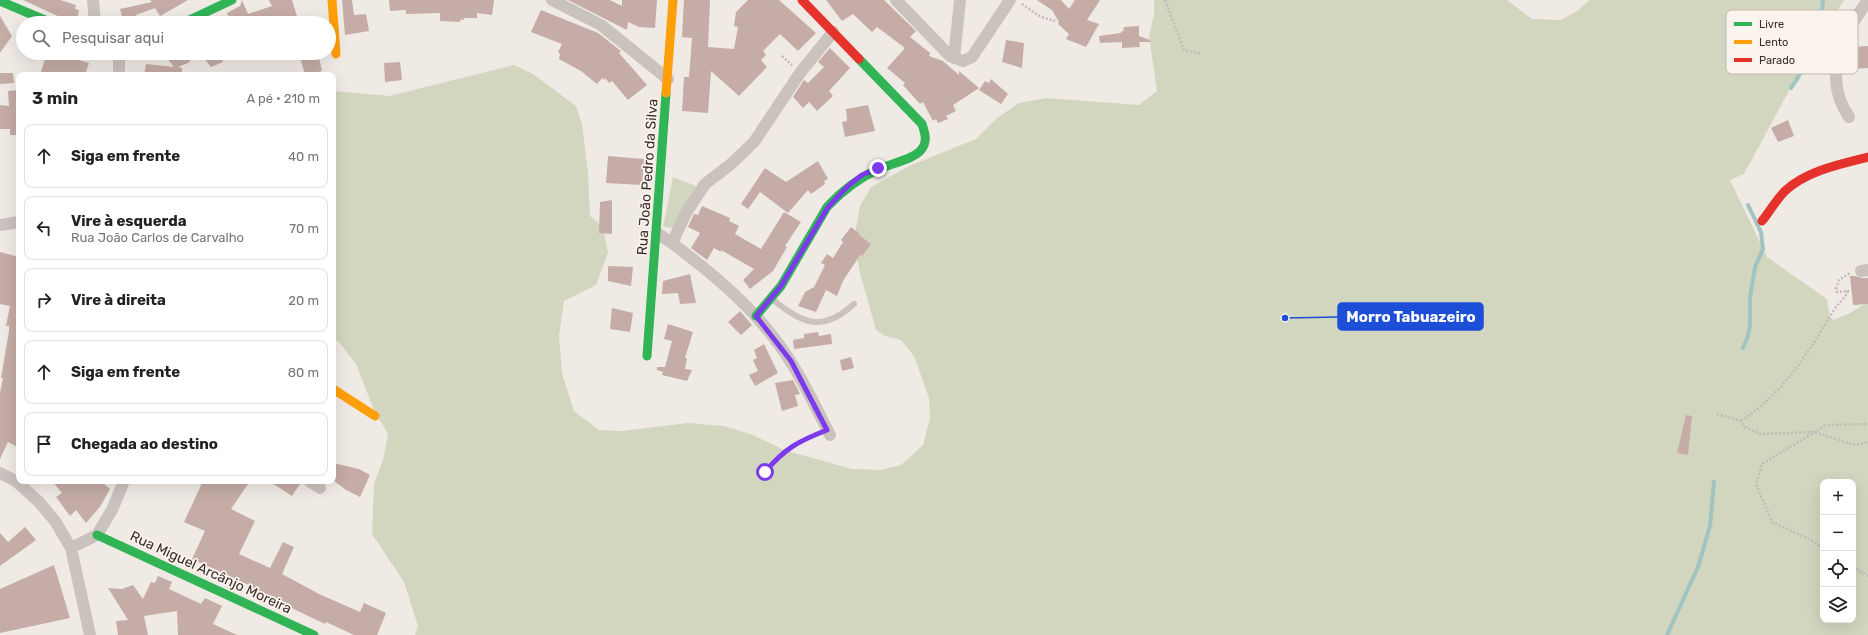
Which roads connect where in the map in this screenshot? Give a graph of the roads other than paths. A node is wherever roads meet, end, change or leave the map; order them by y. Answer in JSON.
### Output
{"nodes":[{"id":1,"x":93,"y":0,"type":"edge"},
{"id":2,"x":232,"y":0,"type":"edge"},
{"id":3,"x":332,"y":0,"type":"edge"},
{"id":4,"x":552,"y":0,"type":"edge"},
{"id":5,"x":673,"y":0,"type":"edge"},
{"id":6,"x":802,"y":0,"type":"edge"},
{"id":7,"x":896,"y":0,"type":"edge"},
{"id":8,"x":960,"y":0,"type":"edge"},
{"id":9,"x":1868,"y":0,"type":"edge"},
{"id":10,"x":0,"y":1,"type":"edge"},
{"id":11,"x":1016,"y":2,"type":"edge"},
{"id":12,"x":1858,"y":14,"type":"edge"},
{"id":13,"x":35,"y":16,"type":"edge"},
{"id":14,"x":94,"y":16,"type":"edge"},
{"id":15,"x":198,"y":16,"type":"edge"},
{"id":16,"x":333,"y":16,"type":"edge"},
{"id":17,"x":833,"y":32,"type":"junction"},
{"id":18,"x":119,"y":60,"type":"edge"},
{"id":19,"x":959,"y":60,"type":"junction"},
{"id":20,"x":119,"y":72,"type":"edge"},
{"id":21,"x":1836,"y":74,"type":"edge"},
{"id":22,"x":668,"y":79,"type":"junction"},
{"id":23,"x":1849,"y":117,"type":"dead end"},
{"id":24,"x":1868,"y":157,"type":"edge"},
{"id":25,"x":1762,"y":221,"type":"dead end"},
{"id":26,"x":16,"y":222,"type":"edge"},
{"id":27,"x":0,"y":225,"type":"edge"},
{"id":28,"x":657,"y":233,"type":"junction"},
{"id":29,"x":672,"y":243,"type":"junction"},
{"id":30,"x":772,"y":299,"type":"junction"},
{"id":31,"x":854,"y":304,"type":"dead end"},
{"id":32,"x":756,"y":316,"type":"junction"},
{"id":33,"x":647,"y":356,"type":"dead end"},
{"id":34,"x":336,"y":391,"type":"edge"},
{"id":35,"x":375,"y":416,"type":"dead end"},
{"id":36,"x":829,"y":432,"type":"road end"},
{"id":37,"x":0,"y":472,"type":"edge"},
{"id":38,"x":16,"y":481,"type":"edge"},
{"id":39,"x":19,"y":484,"type":"edge"},
{"id":40,"x":123,"y":484,"type":"edge"},
{"id":41,"x":314,"y":484,"type":"edge"},
{"id":42,"x":320,"y":488,"type":"dead end"},
{"id":43,"x":97,"y":536,"type":"junction"},
{"id":44,"x":71,"y":548,"type":"junction"},
{"id":45,"x":90,"y":635,"type":"edge"},
{"id":46,"x":314,"y":635,"type":"edge"}],
"edges":[{"from":1,"to":14,"type":"street"},
{"from":2,"to":15,"type":"street"},
{"from":3,"to":16,"type":"street"},
{"from":4,"to":22,"type":"street"},
{"from":5,"to":22,"type":"street","name":"Rua João Pedro da Silva"},
{"from":6,"to":17,"type":"street"},
{"from":7,"to":19,"type":"street"},
{"from":8,"to":19,"type":"street"},
{"from":9,"to":12,"type":"street"},
{"from":10,"to":13,"type":"street"},
{"from":11,"to":19,"type":"street"},
{"from":17,"to":29,"type":"street"},
{"from":17,"to":30,"type":"street"},
{"from":18,"to":20,"type":"street"},
{"from":21,"to":23,"type":"street"},
{"from":22,"to":28,"type":"street","name":"Rua João Pedro da Silva"},
{"from":24,"to":25,"type":"street"},
{"from":26,"to":27,"type":"street"},
{"from":28,"to":29,"type":"street"},
{"from":28,"to":33,"type":"street","name":"Rua João Pedro da Silva"},
{"from":29,"to":32,"type":"street"},
{"from":30,"to":31,"type":"lane"},
{"from":30,"to":32,"type":"street"},
{"from":32,"to":36,"type":"street"},
{"from":34,"to":35,"type":"street"},
{"from":37,"to":38,"type":"street"},
{"from":39,"to":44,"type":"street"},
{"from":40,"to":43,"type":"street"},
{"from":41,"to":42,"type":"street"},
{"from":43,"to":44,"type":"street"},
{"from":43,"to":46,"type":"street","name":"Rua Miguel Arcânjo Moreira"},
{"from":44,"to":45,"type":"street"}]}
